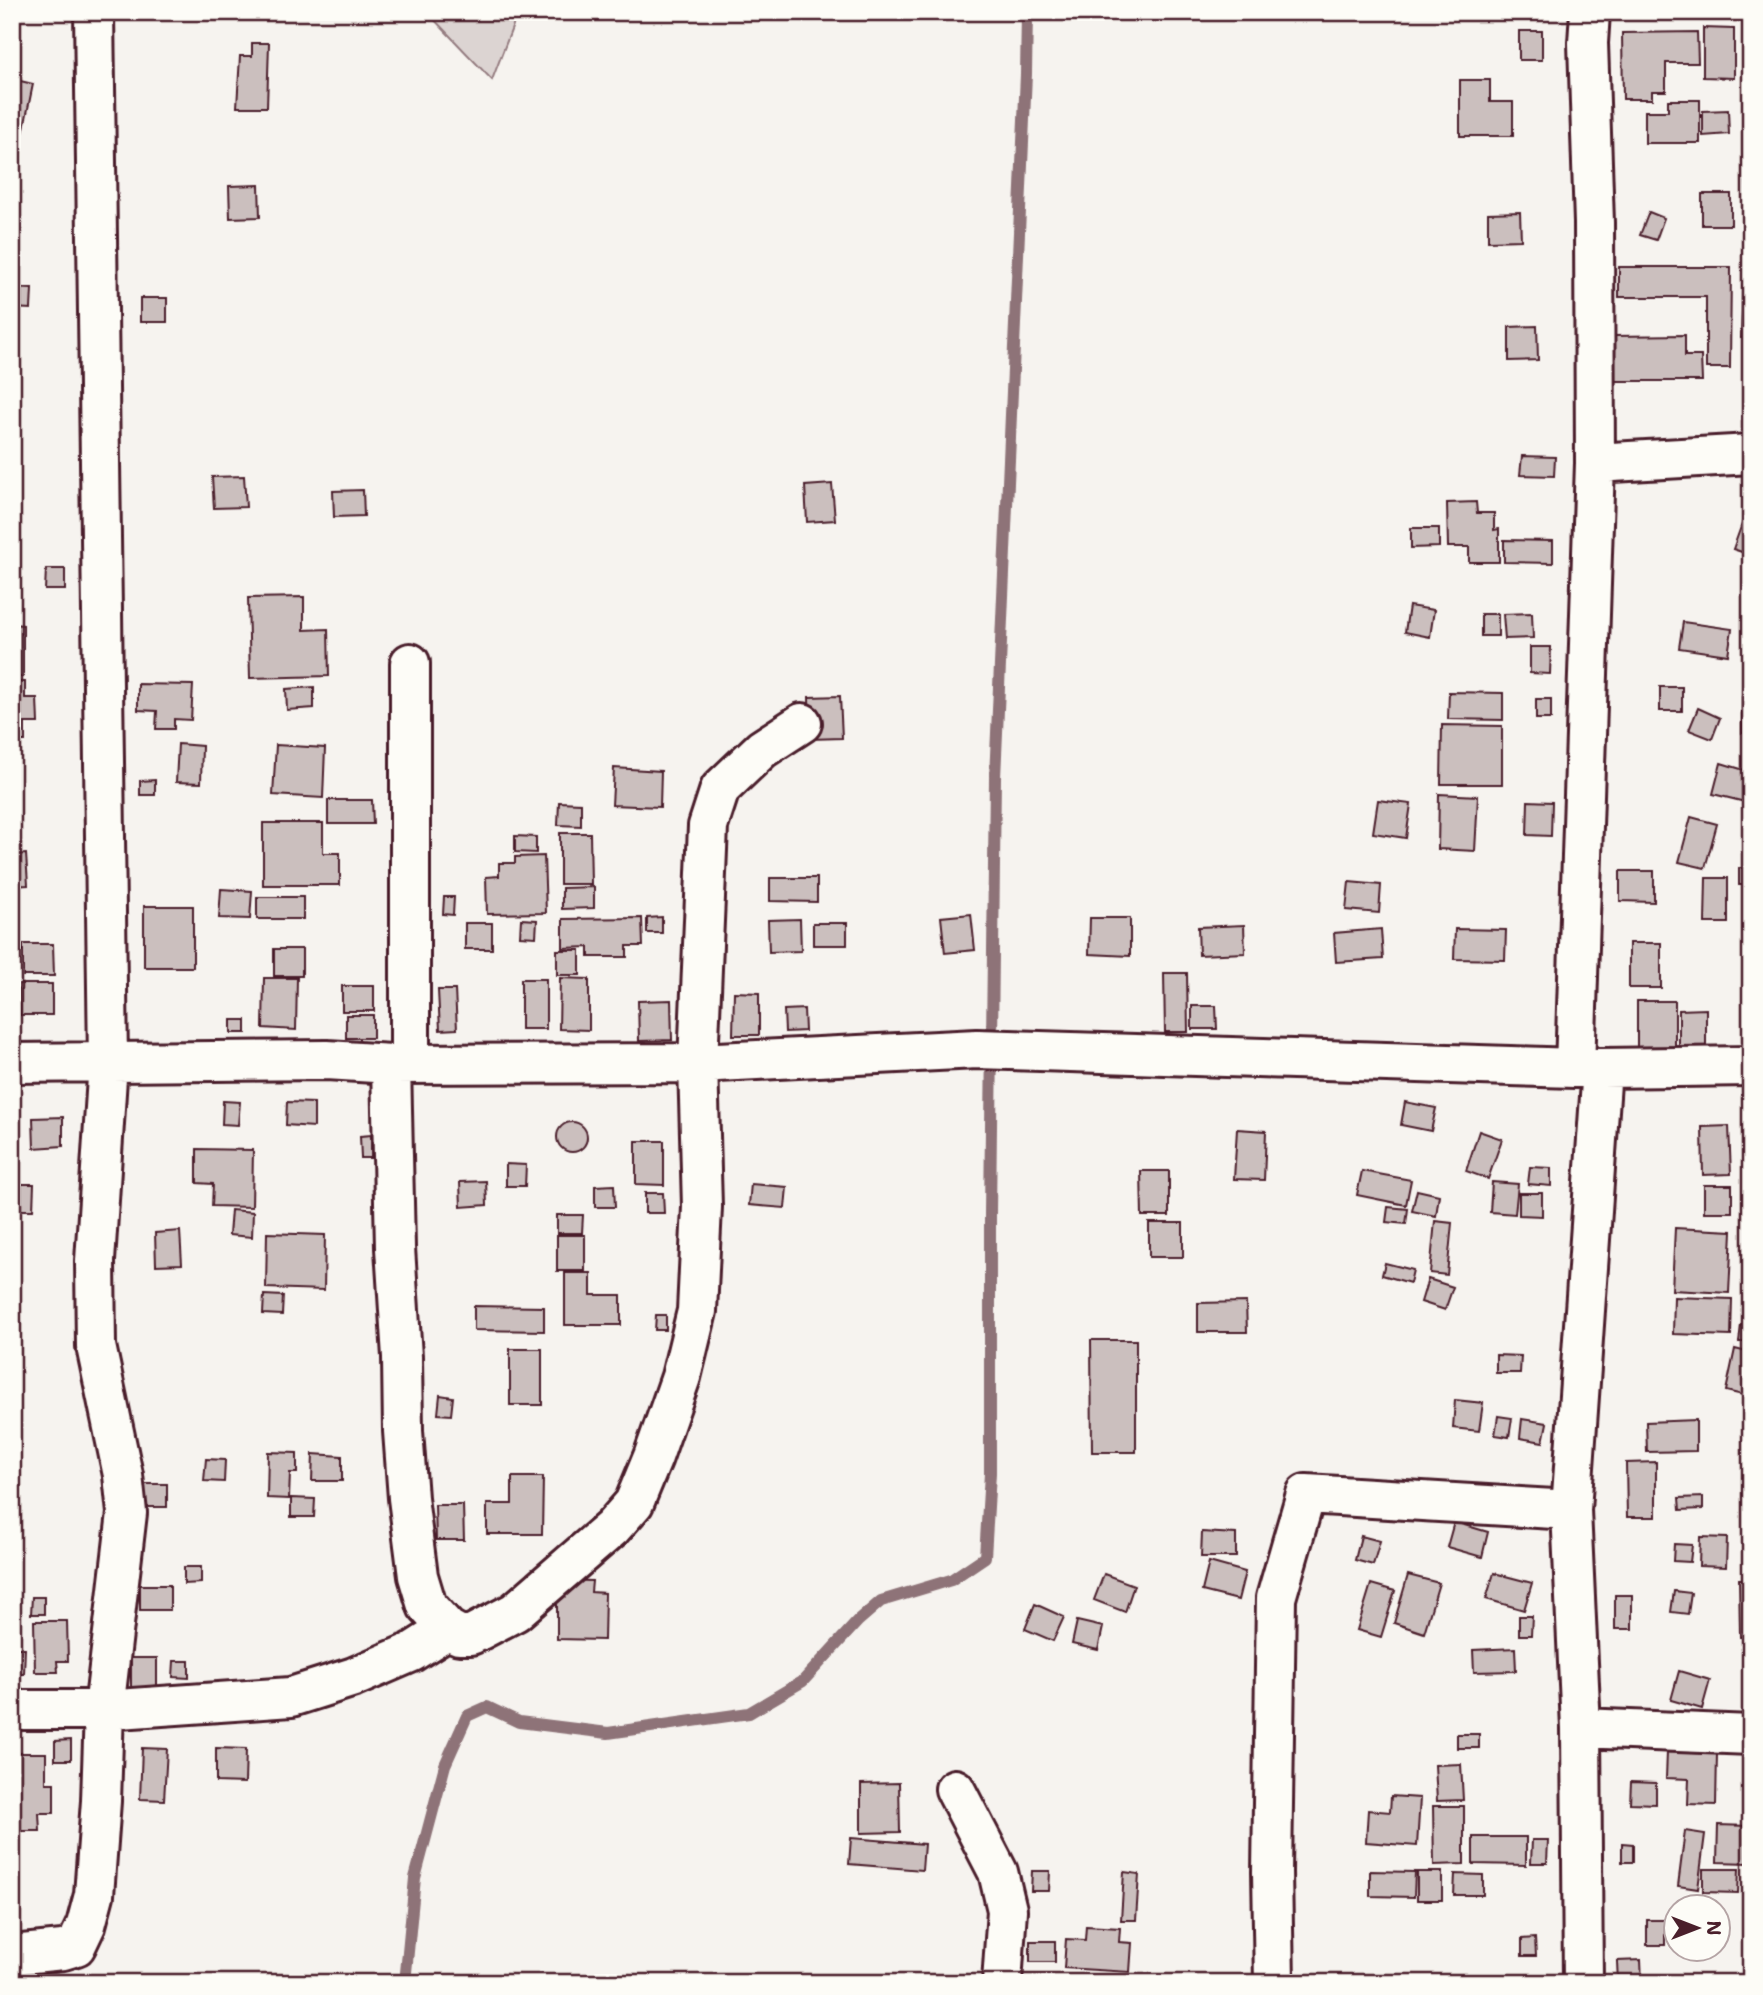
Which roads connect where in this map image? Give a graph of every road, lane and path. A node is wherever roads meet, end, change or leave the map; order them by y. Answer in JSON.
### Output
{"nodes":[{"id":1,"x":94,"y":12,"type":"edge"},
{"id":2,"x":1590,"y":12,"type":"edge"},
{"id":3,"x":1751,"y":454,"type":"edge"},
{"id":4,"x":1595,"y":463,"type":"junction"},
{"id":5,"x":410,"y":663,"type":"dead end"},
{"id":6,"x":802,"y":723,"type":"dead end"},
{"id":7,"x":108,"y":1062,"type":"junction"},
{"id":8,"x":12,"y":1063,"type":"edge"},
{"id":9,"x":400,"y":1063,"type":"junction"},
{"id":10,"x":698,"y":1063,"type":"junction"},
{"id":11,"x":1751,"y":1066,"type":"edge"},
{"id":12,"x":1589,"y":1068,"type":"junction"},
{"id":13,"x":1571,"y":1510,"type":"junction"},
{"id":14,"x":447,"y":1629,"type":"junction"},
{"id":15,"x":12,"y":1710,"type":"edge"},
{"id":16,"x":104,"y":1710,"type":"junction"},
{"id":17,"x":1581,"y":1728,"type":"junction"},
{"id":18,"x":1751,"y":1735,"type":"edge"},
{"id":19,"x":955,"y":1788,"type":"dead end"},
{"id":20,"x":12,"y":1955,"type":"edge"},
{"id":21,"x":1002,"y":1983,"type":"edge"},
{"id":22,"x":1274,"y":1983,"type":"edge"},
{"id":23,"x":1583,"y":1983,"type":"edge"}],
"edges":[{"from":1,"to":7,"type":"street"},
{"from":2,"to":4,"type":"street"},
{"from":3,"to":4,"type":"street"},
{"from":4,"to":12,"type":"street"},
{"from":5,"to":9,"type":"street"},
{"from":6,"to":10,"type":"street"},
{"from":7,"to":8,"type":"street"},
{"from":7,"to":9,"type":"street"},
{"from":7,"to":16,"type":"street"},
{"from":9,"to":10,"type":"street"},
{"from":9,"to":14,"type":"street"},
{"from":10,"to":12,"type":"street"},
{"from":10,"to":14,"type":"street"},
{"from":11,"to":12,"type":"street"},
{"from":12,"to":13,"type":"street"},
{"from":13,"to":17,"type":"street"},
{"from":13,"to":22,"type":"street"},
{"from":14,"to":16,"type":"street"},
{"from":15,"to":16,"type":"street"},
{"from":16,"to":20,"type":"street"},
{"from":17,"to":18,"type":"street"},
{"from":17,"to":23,"type":"street"},
{"from":19,"to":21,"type":"street"}]}
